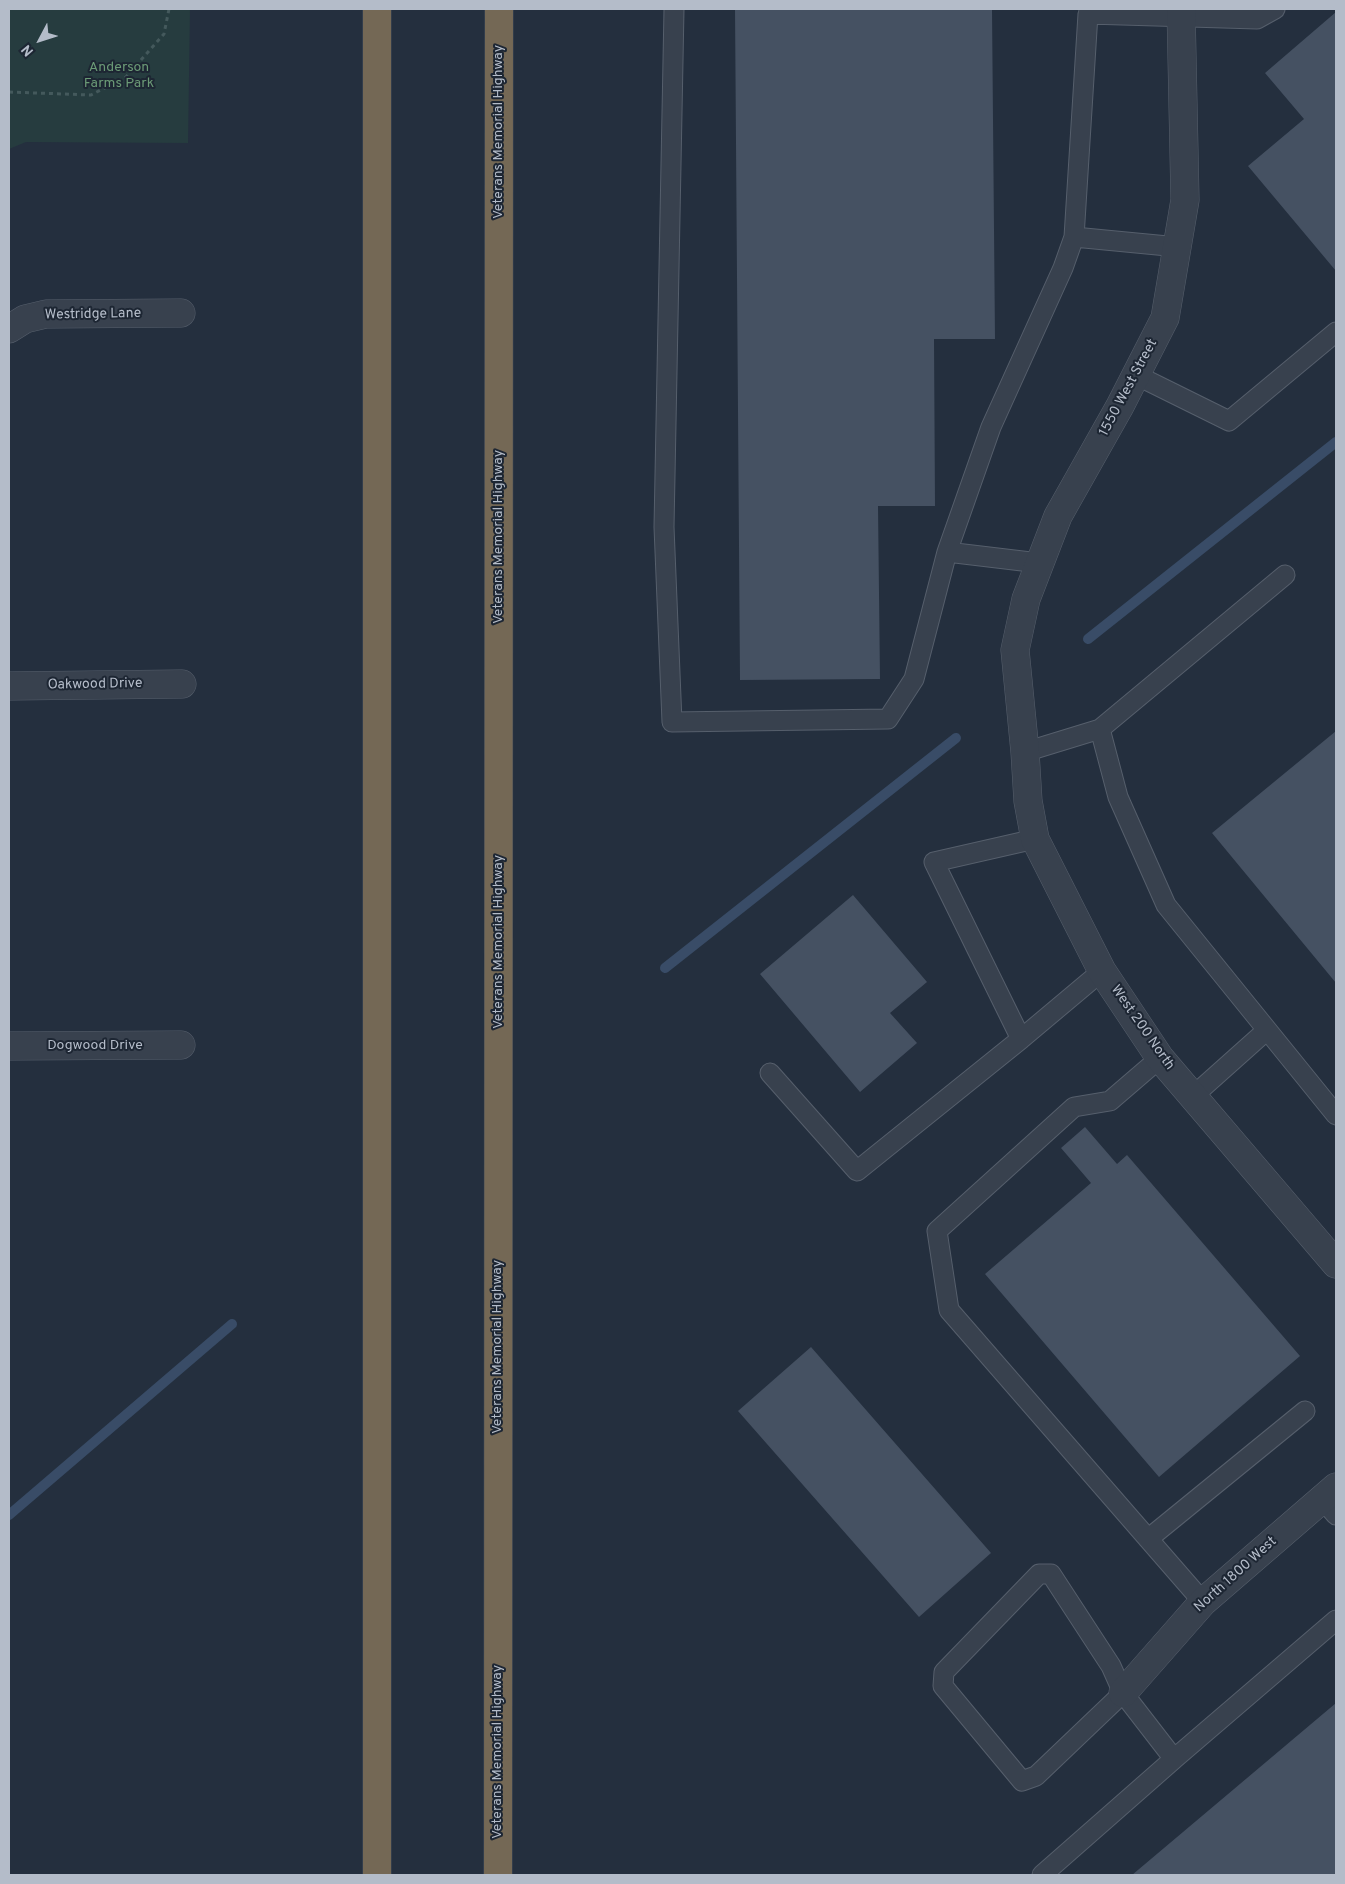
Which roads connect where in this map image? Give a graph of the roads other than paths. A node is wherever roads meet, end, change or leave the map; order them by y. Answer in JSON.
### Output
{"nodes":[{"id":1,"x":377,"y":9,"type":"edge"},
{"id":2,"x":499,"y":9,"type":"edge"},
{"id":3,"x":674,"y":9,"type":"edge"},
{"id":4,"x":1275,"y":9,"type":"edge"},
{"id":5,"x":1088,"y":11,"type":"edge"},
{"id":6,"x":1181,"y":12,"type":"edge"},
{"id":7,"x":1074,"y":237,"type":"junction"},
{"id":8,"x":1178,"y":247,"type":"junction"},
{"id":9,"x":181,"y":313,"type":"dead end"},
{"id":10,"x":9,"y":329,"type":"edge"},
{"id":11,"x":1336,"y":332,"type":"edge"},
{"id":12,"x":1136,"y":375,"type":"junction"},
{"id":13,"x":947,"y":552,"type":"junction"},
{"id":14,"x":1039,"y":563,"type":"junction"},
{"id":15,"x":1285,"y":575,"type":"dead end"},
{"id":16,"x":182,"y":684,"type":"dead end"},
{"id":17,"x":9,"y":686,"type":"edge"},
{"id":18,"x":1100,"y":729,"type":"junction"},
{"id":19,"x":1025,"y":752,"type":"junction"},
{"id":20,"x":1035,"y":840,"type":"junction"},
{"id":21,"x":1102,"y":971,"type":"junction"},
{"id":22,"x":1267,"y":1030,"type":"junction"},
{"id":23,"x":1021,"y":1039,"type":"junction"},
{"id":24,"x":9,"y":1046,"type":"edge"},
{"id":25,"x":180,"y":1046,"type":"dead end"},
{"id":26,"x":1160,"y":1058,"type":"junction"},
{"id":27,"x":770,"y":1073,"type":"dead end"},
{"id":28,"x":1192,"y":1097,"type":"junction"},
{"id":29,"x":1336,"y":1114,"type":"edge"},
{"id":30,"x":1336,"y":1264,"type":"edge"},
{"id":31,"x":1305,"y":1410,"type":"dead end"},
{"id":32,"x":1332,"y":1501,"type":"edge"},
{"id":33,"x":1148,"y":1539,"type":"junction"},
{"id":34,"x":1203,"y":1602,"type":"junction"},
{"id":35,"x":1336,"y":1620,"type":"edge"},
{"id":36,"x":1123,"y":1693,"type":"junction"},
{"id":37,"x":1174,"y":1759,"type":"junction"},
{"id":38,"x":377,"y":1875,"type":"edge"},
{"id":39,"x":498,"y":1875,"type":"edge"},
{"id":40,"x":1042,"y":1875,"type":"edge"}],
"edges":[{"from":1,"to":38,"type":"highway"},
{"from":2,"to":39,"type":"highway","name":"Veterans Memorial Highway"},
{"from":3,"to":13,"type":"lane"},
{"from":4,"to":6,"type":"lane"},
{"from":5,"to":6,"type":"lane"},
{"from":5,"to":7,"type":"lane"},
{"from":6,"to":8,"type":"street","name":"1550 West Street"},
{"from":7,"to":8,"type":"lane"},
{"from":7,"to":13,"type":"lane"},
{"from":8,"to":12,"type":"street","name":"1550 West Street"},
{"from":9,"to":10,"type":"street","name":"Westridge Lane"},
{"from":11,"to":12,"type":"lane"},
{"from":12,"to":14,"type":"street","name":"1550 West Street"},
{"from":13,"to":14,"type":"lane"},
{"from":14,"to":19,"type":"street","name":"1550 West Street"},
{"from":15,"to":18,"type":"lane"},
{"from":16,"to":17,"type":"street","name":"Oakwood Drive"},
{"from":18,"to":19,"type":"lane"},
{"from":18,"to":22,"type":"lane"},
{"from":19,"to":20,"type":"street","name":"West 200 North"},
{"from":20,"to":21,"type":"street","name":"West 200 North"},
{"from":20,"to":23,"type":"lane"},
{"from":21,"to":23,"type":"lane"},
{"from":21,"to":26,"type":"street","name":"West 200 North"},
{"from":22,"to":28,"type":"lane"},
{"from":22,"to":29,"type":"lane"},
{"from":23,"to":27,"type":"lane"},
{"from":24,"to":25,"type":"street","name":"Dogwood Drive"},
{"from":26,"to":28,"type":"street","name":"West 200 North"},
{"from":26,"to":33,"type":"lane"},
{"from":28,"to":30,"type":"street","name":"West 200 North"},
{"from":31,"to":33,"type":"lane"},
{"from":32,"to":34,"type":"street","name":"North 1800 West"},
{"from":33,"to":34,"type":"lane"},
{"from":34,"to":36,"type":"street","name":"North 1800 West"},
{"from":35,"to":37,"type":"lane"},
{"from":36,"to":36,"type":"lane"},
{"from":36,"to":37,"type":"lane"},
{"from":37,"to":40,"type":"lane"}]}
